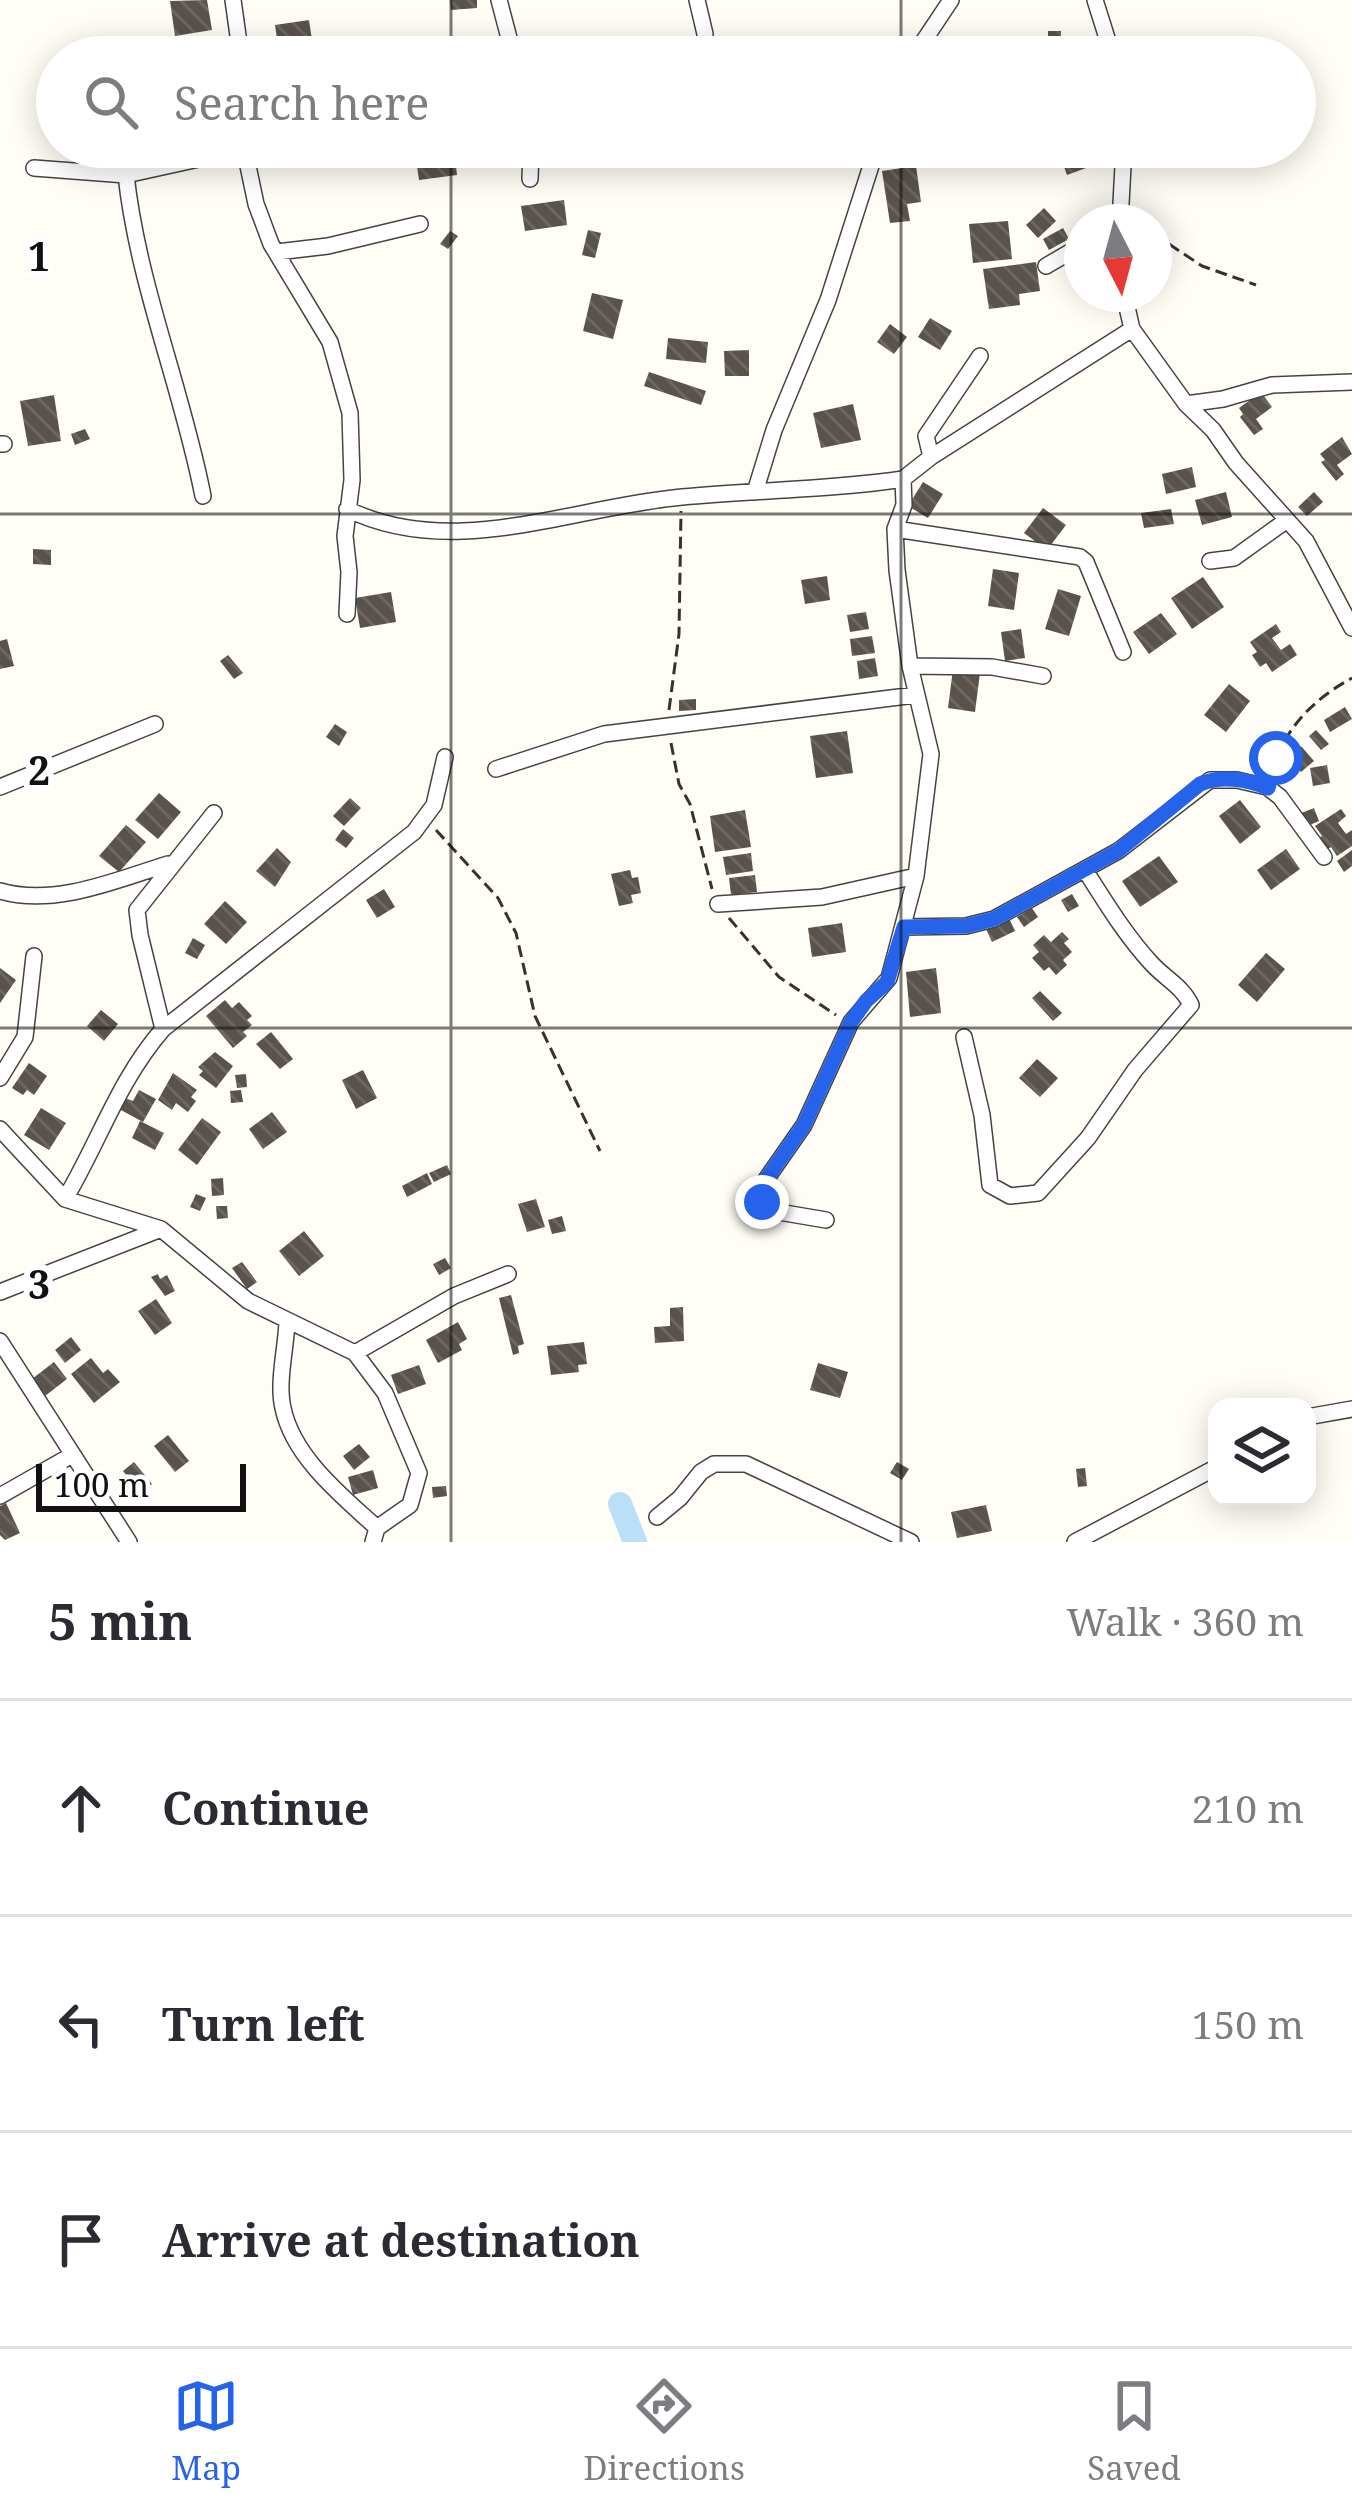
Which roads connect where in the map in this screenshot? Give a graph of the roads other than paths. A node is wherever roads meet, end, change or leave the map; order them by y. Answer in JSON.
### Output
{"nodes":[{"id":1,"x":233,"y":0,"type":"edge"},
{"id":2,"x":499,"y":0,"type":"edge"},
{"id":3,"x":697,"y":0,"type":"edge"},
{"id":4,"x":951,"y":0,"type":"edge"},
{"id":5,"x":1095,"y":0,"type":"edge"},
{"id":6,"x":704,"y":34,"type":"dead end"},
{"id":7,"x":238,"y":36,"type":"edge"},
{"id":8,"x":508,"y":36,"type":"edge"},
{"id":9,"x":927,"y":36,"type":"edge"},
{"id":10,"x":1106,"y":36,"type":"edge"},
{"id":11,"x":46,"y":168,"type":"edge"},
{"id":12,"x":157,"y":168,"type":"edge"},
{"id":13,"x":248,"y":168,"type":"edge"},
{"id":14,"x":530,"y":168,"type":"edge"},
{"id":15,"x":870,"y":168,"type":"edge"},
{"id":16,"x":1123,"y":168,"type":"edge"},
{"id":17,"x":126,"y":175,"type":"junction"},
{"id":18,"x":530,"y":178,"type":"dead end"},
{"id":19,"x":1121,"y":204,"type":"edge"},
{"id":20,"x":420,"y":224,"type":"dead end"},
{"id":21,"x":277,"y":252,"type":"junction"},
{"id":22,"x":1064,"y":256,"type":"edge"},
{"id":23,"x":1046,"y":266,"type":"dead end"},
{"id":24,"x":1128,"y":312,"type":"edge"},
{"id":25,"x":1132,"y":329,"type":"junction"},
{"id":26,"x":980,"y":356,"type":"dead end"},
{"id":27,"x":1352,"y":382,"type":"edge"},
{"id":28,"x":1186,"y":404,"type":"junction"},
{"id":29,"x":931,"y":457,"type":"junction"},
{"id":30,"x":903,"y":479,"type":"junction"},
{"id":31,"x":755,"y":492,"type":"junction"},
{"id":32,"x":203,"y":496,"type":"dead end"},
{"id":33,"x":347,"y":509,"type":"junction"},
{"id":34,"x":1287,"y":520,"type":"junction"},
{"id":35,"x":895,"y":529,"type":"junction"},
{"id":36,"x":1210,"y":561,"type":"dead end"},
{"id":37,"x":347,"y":614,"type":"dead end"},
{"id":38,"x":1352,"y":628,"type":"edge"},
{"id":39,"x":1123,"y":652,"type":"dead end"},
{"id":40,"x":910,"y":666,"type":"junction"},
{"id":41,"x":1043,"y":676,"type":"dead end"},
{"id":42,"x":915,"y":694,"type":"junction"},
{"id":43,"x":155,"y":724,"type":"dead end"},
{"id":44,"x":446,"y":757,"type":"dead end"},
{"id":45,"x":496,"y":769,"type":"dead end"},
{"id":46,"x":0,"y":787,"type":"edge"},
{"id":47,"x":214,"y":813,"type":"dead end"},
{"id":48,"x":1324,"y":857,"type":"dead end"},
{"id":49,"x":170,"y":863,"type":"junction"},
{"id":50,"x":1085,"y":870,"type":"junction"},
{"id":51,"x":916,"y":876,"type":"junction"},
{"id":52,"x":0,"y":891,"type":"edge"},
{"id":53,"x":718,"y":904,"type":"dead end"},
{"id":54,"x":904,"y":927,"type":"junction"},
{"id":55,"x":34,"y":956,"type":"dead end"},
{"id":56,"x":164,"y":1029,"type":"junction"},
{"id":57,"x":964,"y":1037,"type":"dead end"},
{"id":58,"x":0,"y":1078,"type":"edge"},
{"id":59,"x":0,"y":1129,"type":"edge"},
{"id":60,"x":65,"y":1199,"type":"junction"},
{"id":61,"x":826,"y":1220,"type":"dead end"},
{"id":62,"x":161,"y":1229,"type":"junction"},
{"id":63,"x":508,"y":1274,"type":"dead end"},
{"id":64,"x":0,"y":1292,"type":"edge"},
{"id":65,"x":287,"y":1322,"type":"junction"},
{"id":66,"x":0,"y":1341,"type":"edge"},
{"id":67,"x":355,"y":1353,"type":"junction"},
{"id":68,"x":1352,"y":1409,"type":"edge"},
{"id":69,"x":1316,"y":1415,"type":"edge"},
{"id":70,"x":72,"y":1454,"type":"junction"},
{"id":71,"x":1208,"y":1472,"type":"edge"},
{"id":72,"x":0,"y":1496,"type":"edge"},
{"id":73,"x":657,"y":1517,"type":"dead end"},
{"id":74,"x":375,"y":1535,"type":"edge"},
{"id":75,"x":129,"y":1542,"type":"edge"},
{"id":76,"x":911,"y":1542,"type":"edge"},
{"id":77,"x":1075,"y":1542,"type":"edge"}],
"edges":[{"from":1,"to":7,"type":"street"},
{"from":2,"to":8,"type":"street"},
{"from":3,"to":6,"type":"street"},
{"from":4,"to":9,"type":"street"},
{"from":5,"to":10,"type":"street"},
{"from":11,"to":17,"type":"street"},
{"from":12,"to":17,"type":"street"},
{"from":13,"to":21,"type":"street"},
{"from":14,"to":18,"type":"street"},
{"from":15,"to":31,"type":"street"},
{"from":16,"to":19,"type":"street"},
{"from":17,"to":32,"type":"street"},
{"from":20,"to":21,"type":"street"},
{"from":21,"to":33,"type":"street"},
{"from":22,"to":23,"type":"street"},
{"from":24,"to":25,"type":"street"},
{"from":25,"to":28,"type":"street"},
{"from":25,"to":29,"type":"street"},
{"from":26,"to":29,"type":"street"},
{"from":27,"to":28,"type":"street"},
{"from":28,"to":34,"type":"street"},
{"from":29,"to":30,"type":"street"},
{"from":30,"to":31,"type":"street"},
{"from":30,"to":35,"type":"street"},
{"from":31,"to":33,"type":"street"},
{"from":33,"to":37,"type":"street"},
{"from":34,"to":36,"type":"street"},
{"from":34,"to":38,"type":"street"},
{"from":35,"to":39,"type":"street"},
{"from":35,"to":40,"type":"street"},
{"from":40,"to":41,"type":"street"},
{"from":40,"to":42,"type":"street"},
{"from":42,"to":45,"type":"street"},
{"from":42,"to":51,"type":"street"},
{"from":43,"to":46,"type":"street"},
{"from":44,"to":56,"type":"street"},
{"from":47,"to":49,"type":"street"},
{"from":48,"to":50,"type":"street"},
{"from":49,"to":52,"type":"street"},
{"from":49,"to":56,"type":"street"},
{"from":50,"to":54,"type":"street"},
{"from":50,"to":57,"type":"street"},
{"from":51,"to":53,"type":"street"},
{"from":51,"to":54,"type":"street"},
{"from":54,"to":61,"type":"street"},
{"from":55,"to":58,"type":"street"},
{"from":56,"to":60,"type":"street"},
{"from":59,"to":60,"type":"street"},
{"from":60,"to":62,"type":"street"},
{"from":62,"to":64,"type":"street"},
{"from":62,"to":65,"type":"street"},
{"from":63,"to":67,"type":"street"},
{"from":65,"to":67,"type":"street"},
{"from":65,"to":74,"type":"street"},
{"from":66,"to":70,"type":"street"},
{"from":67,"to":74,"type":"street"},
{"from":68,"to":69,"type":"street"},
{"from":70,"to":72,"type":"street"},
{"from":70,"to":75,"type":"street"},
{"from":71,"to":77,"type":"street"},
{"from":73,"to":76,"type":"street"}]}
